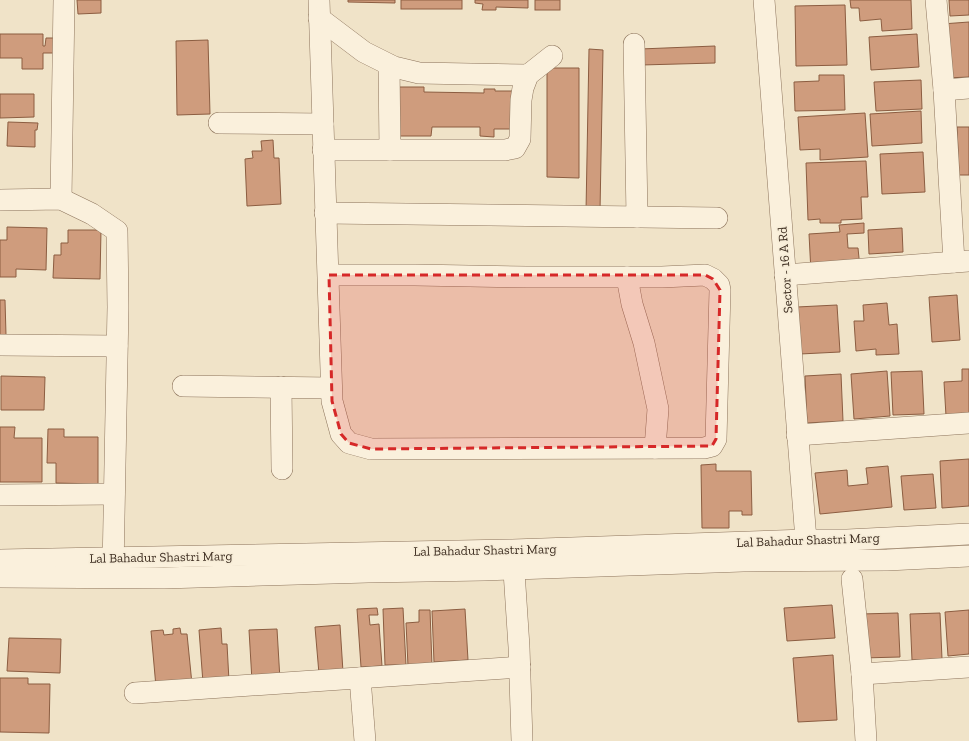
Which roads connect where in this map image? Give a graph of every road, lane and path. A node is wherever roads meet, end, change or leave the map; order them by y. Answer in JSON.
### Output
{"nodes":[{"id":1,"x":64,"y":0,"type":"edge"},
{"id":2,"x":764,"y":0,"type":"edge"},
{"id":3,"x":936,"y":0,"type":"edge"},
{"id":4,"x":319,"y":9,"type":"edge"},
{"id":5,"x":634,"y":44,"type":"dead end"},
{"id":6,"x":552,"y":56,"type":"dead end"},
{"id":7,"x":389,"y":65,"type":"junction"},
{"id":8,"x":528,"y":75,"type":"junction"},
{"id":9,"x":969,"y":88,"type":"edge"},
{"id":10,"x":944,"y":90,"type":"junction"},
{"id":11,"x":218,"y":123,"type":"dead end"},
{"id":12,"x":323,"y":124,"type":"junction"},
{"id":13,"x":323,"y":150,"type":"junction"},
{"id":14,"x":390,"y":150,"type":"junction"},
{"id":15,"x":0,"y":200,"type":"edge"},
{"id":16,"x":61,"y":200,"type":"junction"},
{"id":17,"x":325,"y":213,"type":"junction"},
{"id":18,"x":637,"y":217,"type":"junction"},
{"id":19,"x":718,"y":218,"type":"dead end"},
{"id":20,"x":962,"y":262,"type":"edge"},
{"id":21,"x":329,"y":276,"type":"junction"},
{"id":22,"x":785,"y":276,"type":"junction"},
{"id":23,"x":627,"y":277,"type":"junction"},
{"id":24,"x":0,"y":344,"type":"edge"},
{"id":25,"x":117,"y":346,"type":"junction"},
{"id":26,"x":183,"y":386,"type":"dead end"},
{"id":27,"x":281,"y":387,"type":"junction"},
{"id":28,"x":331,"y":388,"type":"junction"},
{"id":29,"x":969,"y":423,"type":"edge"},
{"id":30,"x":797,"y":435,"type":"junction"},
{"id":31,"x":655,"y":448,"type":"junction"},
{"id":32,"x":282,"y":469,"type":"dead end"},
{"id":33,"x":114,"y":494,"type":"junction"},
{"id":34,"x":0,"y":495,"type":"edge"},
{"id":35,"x":969,"y":534,"type":"edge"},
{"id":36,"x":806,"y":540,"type":"junction"},
{"id":37,"x":969,"y":556,"type":"edge"},
{"id":38,"x":0,"y":560,"type":"edge"},
{"id":39,"x":513,"y":560,"type":"junction"},
{"id":40,"x":806,"y":561,"type":"junction"},
{"id":41,"x":113,"y":568,"type":"junction"},
{"id":42,"x":0,"y":577,"type":"edge"},
{"id":43,"x":852,"y":579,"type":"dead end"},
{"id":44,"x":520,"y":667,"type":"junction"},
{"id":45,"x":969,"y":667,"type":"edge"},
{"id":46,"x":862,"y":674,"type":"junction"},
{"id":47,"x":360,"y":678,"type":"junction"},
{"id":48,"x":135,"y":693,"type":"dead end"},
{"id":49,"x":365,"y":741,"type":"edge"},
{"id":50,"x":522,"y":741,"type":"edge"},
{"id":51,"x":866,"y":741,"type":"edge"}],
"edges":[{"from":1,"to":16,"type":"street"},
{"from":2,"to":22,"type":"street","name":"Sector - 16 A Rd"},
{"from":3,"to":10,"type":"street"},
{"from":4,"to":7,"type":"street"},
{"from":4,"to":12,"type":"street"},
{"from":5,"to":18,"type":"street"},
{"from":6,"to":8,"type":"street"},
{"from":7,"to":8,"type":"street"},
{"from":7,"to":14,"type":"street"},
{"from":8,"to":14,"type":"street"},
{"from":9,"to":10,"type":"street"},
{"from":10,"to":20,"type":"street"},
{"from":11,"to":12,"type":"street"},
{"from":12,"to":13,"type":"street"},
{"from":13,"to":14,"type":"street"},
{"from":13,"to":17,"type":"street"},
{"from":15,"to":16,"type":"street"},
{"from":16,"to":25,"type":"street"},
{"from":17,"to":18,"type":"street"},
{"from":17,"to":21,"type":"street"},
{"from":18,"to":19,"type":"street"},
{"from":20,"to":22,"type":"street"},
{"from":21,"to":23,"type":"street"},
{"from":21,"to":28,"type":"street"},
{"from":22,"to":30,"type":"street","name":"Sector - 16 A Rd"},
{"from":23,"to":31,"type":"street"},
{"from":23,"to":31,"type":"street"},
{"from":24,"to":25,"type":"street"},
{"from":25,"to":33,"type":"street"},
{"from":26,"to":27,"type":"street"},
{"from":27,"to":28,"type":"street"},
{"from":27,"to":32,"type":"street"},
{"from":28,"to":31,"type":"street"},
{"from":29,"to":30,"type":"street"},
{"from":30,"to":36,"type":"street","name":"Sector - 16 A Rd"},
{"from":33,"to":34,"type":"street"},
{"from":33,"to":41,"type":"street"},
{"from":35,"to":36,"type":"street","name":"Lal Bahadur Shastri Marg"},
{"from":36,"to":39,"type":"street","name":"Lal Bahadur Shastri Marg"},
{"from":36,"to":40,"type":"street","name":"Sector - 16 A Rd"},
{"from":37,"to":40,"type":"street"},
{"from":38,"to":41,"type":"street","name":"Lal Bahadur Shastri Marg"},
{"from":39,"to":40,"type":"street"},
{"from":39,"to":41,"type":"street"},
{"from":39,"to":44,"type":"street"},
{"from":41,"to":42,"type":"street"},
{"from":43,"to":46,"type":"street"},
{"from":44,"to":47,"type":"street"},
{"from":44,"to":50,"type":"street"},
{"from":45,"to":46,"type":"street"},
{"from":46,"to":51,"type":"street"},
{"from":47,"to":48,"type":"street"},
{"from":47,"to":49,"type":"street"}]}
